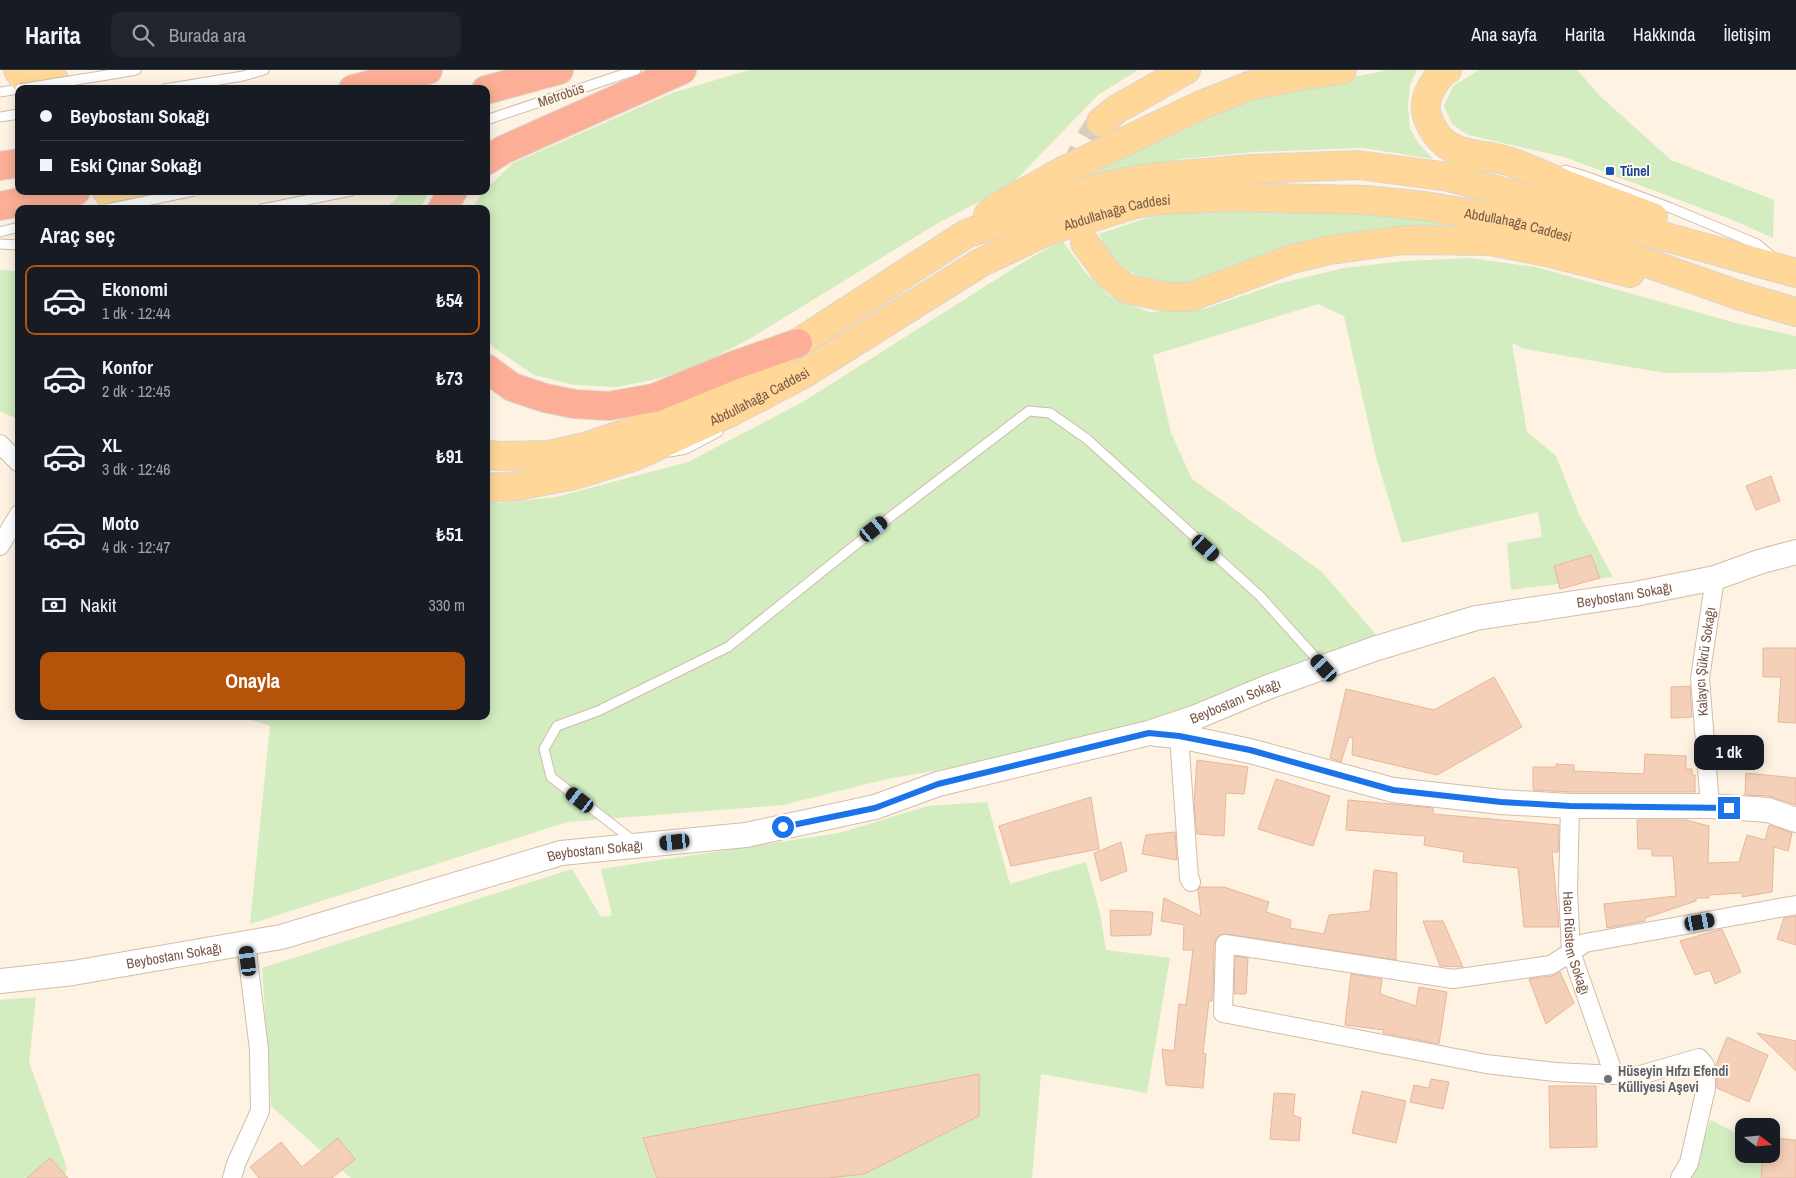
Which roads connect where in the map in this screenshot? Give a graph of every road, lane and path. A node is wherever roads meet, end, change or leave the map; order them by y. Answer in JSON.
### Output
{"nodes":[{"id":1,"x":18,"y":70,"type":"edge"},
{"id":2,"x":47,"y":70,"type":"edge"},
{"id":3,"x":136,"y":70,"type":"edge"},
{"id":4,"x":264,"y":70,"type":"edge"},
{"id":5,"x":428,"y":70,"type":"edge"},
{"id":6,"x":559,"y":70,"type":"edge"},
{"id":7,"x":636,"y":70,"type":"edge"},
{"id":8,"x":682,"y":70,"type":"edge"},
{"id":9,"x":1186,"y":70,"type":"edge"},
{"id":10,"x":1342,"y":70,"type":"edge"},
{"id":11,"x":1448,"y":70,"type":"edge"},
{"id":12,"x":29,"y":85,"type":"edge"},
{"id":13,"x":44,"y":85,"type":"edge"},
{"id":14,"x":57,"y":85,"type":"edge"},
{"id":15,"x":189,"y":85,"type":"edge"},
{"id":16,"x":369,"y":85,"type":"edge"},
{"id":17,"x":490,"y":89,"type":"edge"},
{"id":18,"x":15,"y":90,"type":"edge"},
{"id":19,"x":0,"y":92,"type":"edge"},
{"id":20,"x":15,"y":115,"type":"edge"},
{"id":21,"x":0,"y":117,"type":"edge"},
{"id":22,"x":490,"y":119,"type":"edge"},
{"id":23,"x":1101,"y":122,"type":"tunnel mouth"},
{"id":24,"x":490,"y":158,"type":"edge"},
{"id":25,"x":1504,"y":160,"type":"junction"},
{"id":26,"x":1536,"y":162,"type":"dead end"},
{"id":27,"x":15,"y":164,"type":"edge"},
{"id":28,"x":0,"y":166,"type":"edge"},
{"id":29,"x":1555,"y":167,"type":"dead end"},
{"id":30,"x":64,"y":195,"type":"edge"},
{"id":31,"x":175,"y":195,"type":"edge"},
{"id":32,"x":332,"y":195,"type":"edge"},
{"id":33,"x":34,"y":205,"type":"edge"},
{"id":34,"x":126,"y":205,"type":"edge"},
{"id":35,"x":282,"y":205,"type":"edge"},
{"id":36,"x":13,"y":212,"type":"edge"},
{"id":37,"x":0,"y":232,"type":"edge"},
{"id":38,"x":966,"y":234,"type":"junction"},
{"id":39,"x":1085,"y":243,"type":"tunnel mouth"},
{"id":40,"x":0,"y":244,"type":"edge"},
{"id":41,"x":15,"y":244,"type":"edge"},
{"id":42,"x":1785,"y":268,"type":"edge"},
{"id":43,"x":1700,"y":281,"type":"junction"},
{"id":44,"x":1796,"y":312,"type":"edge"},
{"id":45,"x":798,"y":343,"type":"junction"},
{"id":46,"x":490,"y":371,"type":"edge"},
{"id":47,"x":805,"y":373,"type":"junction"},
{"id":48,"x":776,"y":399,"type":"dead end"},
{"id":49,"x":727,"y":428,"type":"dead end"},
{"id":50,"x":0,"y":444,"type":"edge"},
{"id":51,"x":490,"y":455,"type":"edge"},
{"id":52,"x":633,"y":457,"type":"junction"},
{"id":53,"x":15,"y":459,"type":"edge"},
{"id":54,"x":490,"y":488,"type":"edge"},
{"id":55,"x":15,"y":521,"type":"edge"},
{"id":56,"x":0,"y":546,"type":"edge"},
{"id":57,"x":1796,"y":552,"type":"edge"},
{"id":58,"x":1715,"y":578,"type":"junction"},
{"id":59,"x":1324,"y":668,"type":"junction"},
{"id":60,"x":1149,"y":733,"type":"junction"},
{"id":61,"x":1179,"y":736,"type":"junction"},
{"id":62,"x":1570,"y":806,"type":"junction"},
{"id":63,"x":1710,"y":806,"type":"junction"},
{"id":64,"x":1796,"y":820,"type":"edge"},
{"id":65,"x":639,"y":845,"type":"junction"},
{"id":66,"x":1191,"y":882,"type":"dead end"},
{"id":67,"x":1796,"y":905,"type":"edge"},
{"id":68,"x":246,"y":943,"type":"junction"},
{"id":69,"x":1571,"y":952,"type":"junction"},
{"id":70,"x":0,"y":981,"type":"edge"},
{"id":71,"x":1614,"y":1075,"type":"junction"},
{"id":72,"x":232,"y":1178,"type":"edge"},
{"id":73,"x":1680,"y":1178,"type":"edge"}],
"edges":[{"from":1,"to":12,"type":"main road"},
{"from":2,"to":14,"type":"main road"},
{"from":3,"to":13,"type":"lane","bridge":true},
{"from":4,"to":15,"type":"lane"},
{"from":5,"to":16,"type":"highway"},
{"from":6,"to":17,"type":"highway"},
{"from":7,"to":22,"type":"lane","name":"Metrobüs"},
{"from":8,"to":24,"type":"highway"},
{"from":9,"to":23,"type":"main road"},
{"from":10,"to":38,"type":"main road"},
{"from":11,"to":25,"type":"main road"},
{"from":18,"to":19,"type":"lane"},
{"from":20,"to":21,"type":"lane"},
{"from":25,"to":26,"type":"lane"},
{"from":25,"to":42,"type":"main road"},
{"from":27,"to":28,"type":"highway"},
{"from":29,"to":42,"type":"lane"},
{"from":30,"to":33,"type":"highway"},
{"from":31,"to":34,"type":"lane","bridge":true},
{"from":32,"to":35,"type":"lane"},
{"from":36,"to":37,"type":"lane"},
{"from":38,"to":42,"type":"main road","name":"Abdullahağa Caddesi"},
{"from":38,"to":45,"type":"main road","name":"Abdullahağa Caddesi"},
{"from":39,"to":43,"type":"main road"},
{"from":40,"to":41,"type":"lane"},
{"from":43,"to":44,"type":"main road","name":"Abdullahağa Caddesi"},
{"from":43,"to":47,"type":"main road","name":"Abdullahağa Caddesi"},
{"from":45,"to":46,"type":"highway"},
{"from":45,"to":51,"type":"main road","name":"Abdullahağa Caddesi"},
{"from":47,"to":48,"type":"lane"},
{"from":47,"to":52,"type":"main road","name":"Abdullahağa Caddesi"},
{"from":49,"to":52,"type":"lane"},
{"from":50,"to":53,"type":"street"},
{"from":52,"to":54,"type":"main road","name":"Abdullahağa Caddesi"},
{"from":55,"to":56,"type":"street"},
{"from":57,"to":58,"type":"street","name":"Beybostanı Sokağı"},
{"from":58,"to":59,"type":"street","name":"Beybostanı Sokağı"},
{"from":58,"to":63,"type":"street","name":"Kalaycı Şükrü Sokağı"},
{"from":59,"to":60,"type":"street","name":"Beybostanı Sokağı"},
{"from":59,"to":65,"type":"lane"},
{"from":60,"to":61,"type":"street"},
{"from":60,"to":65,"type":"street","name":"Beybostanı Sokağı"},
{"from":61,"to":62,"type":"street"},
{"from":61,"to":66,"type":"street"},
{"from":62,"to":63,"type":"street"},
{"from":62,"to":69,"type":"street","name":"Hacı Rüstem Sokağı"},
{"from":63,"to":64,"type":"street"},
{"from":65,"to":68,"type":"street","name":"Beybostanı Sokağı"},
{"from":67,"to":69,"type":"street"},
{"from":68,"to":70,"type":"street","name":"Beybostanı Sokağı"},
{"from":68,"to":72,"type":"street"},
{"from":69,"to":71,"type":"street","name":"Hacı Rüstem Sokağı"},
{"from":69,"to":71,"type":"street"},
{"from":71,"to":73,"type":"street"}]}
